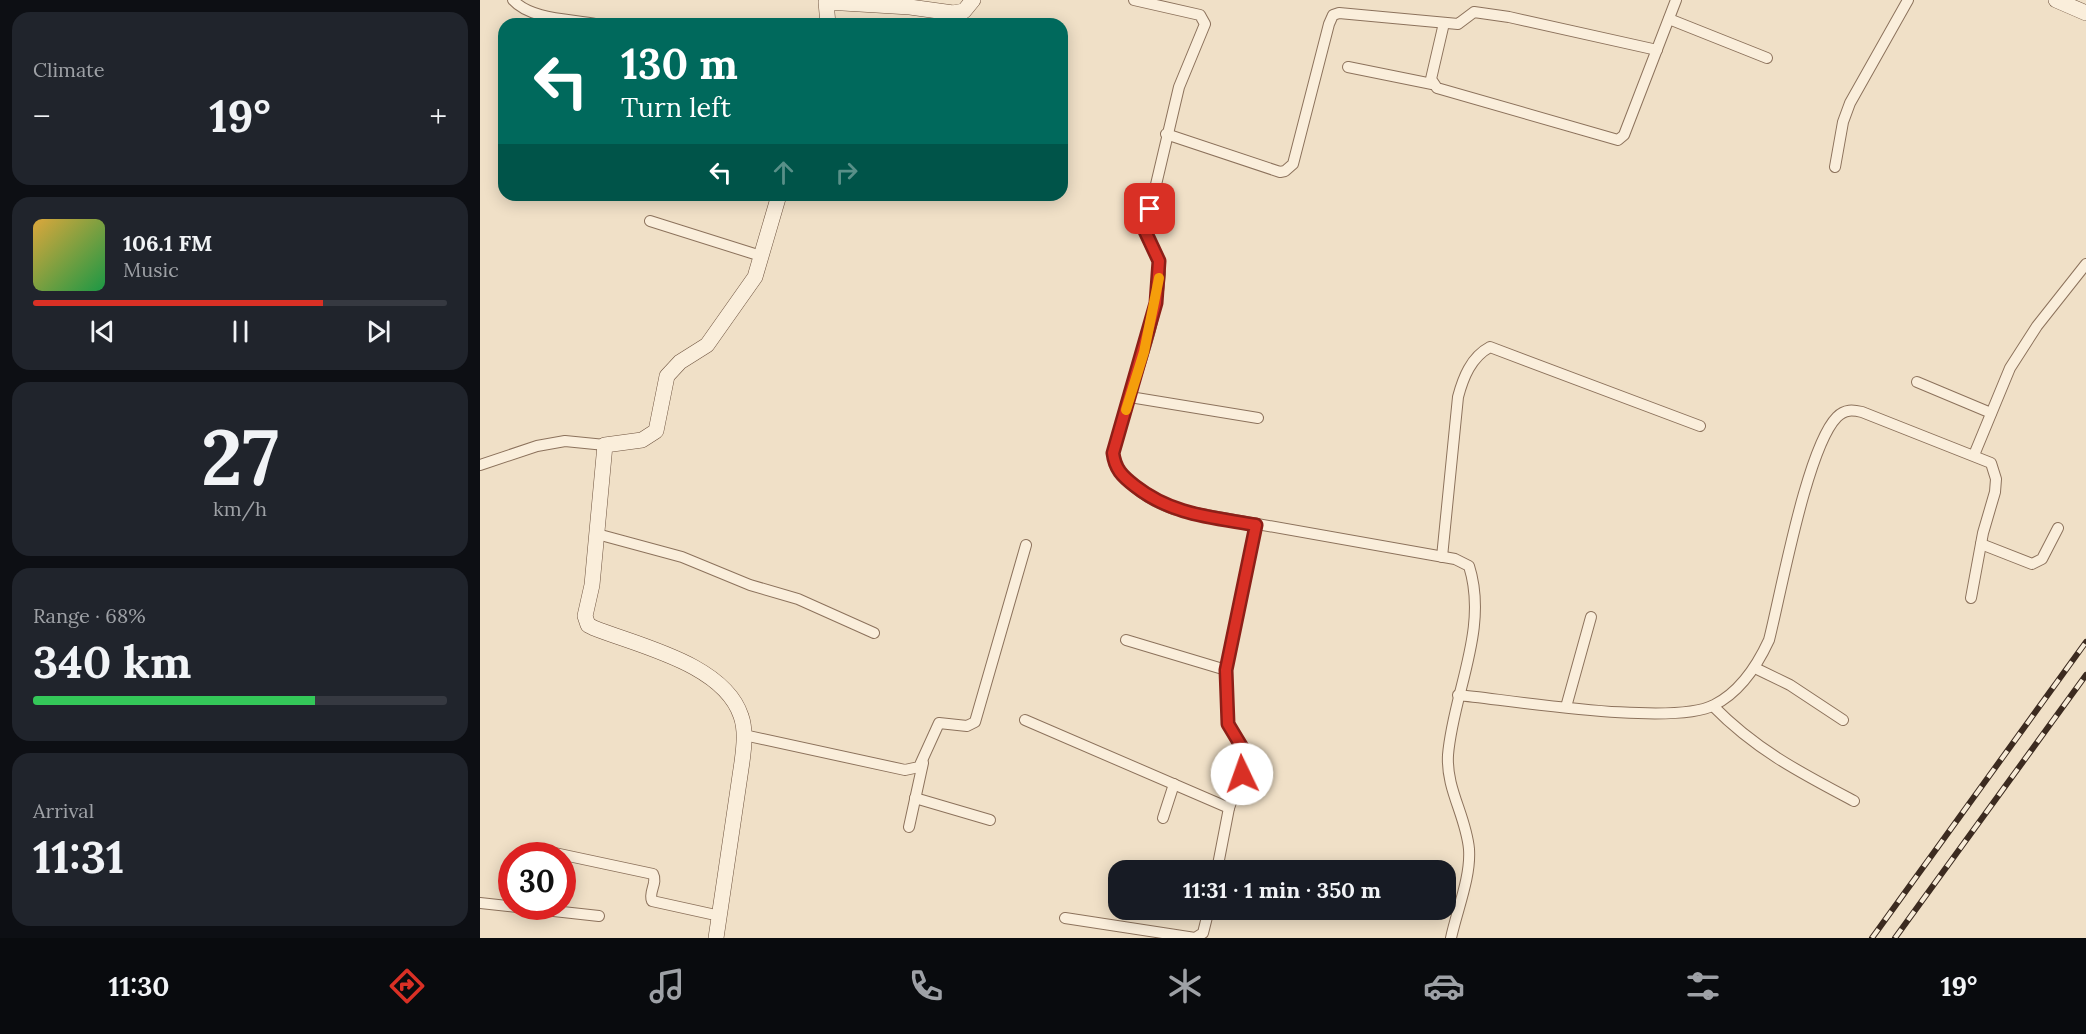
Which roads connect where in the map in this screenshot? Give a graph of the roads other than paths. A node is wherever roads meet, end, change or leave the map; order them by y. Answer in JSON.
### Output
{"nodes":[{"id":1,"x":513,"y":0,"type":"edge"},
{"id":2,"x":973,"y":0,"type":"edge"},
{"id":3,"x":1134,"y":0,"type":"edge"},
{"id":4,"x":1676,"y":0,"type":"edge"},
{"id":5,"x":1908,"y":0,"type":"edge"},
{"id":6,"x":2056,"y":0,"type":"edge"},
{"id":7,"x":2086,"y":13,"type":"edge"},
{"id":8,"x":565,"y":18,"type":"edge"},
{"id":9,"x":827,"y":18,"type":"edge"},
{"id":10,"x":1669,"y":19,"type":"junction"},
{"id":11,"x":1444,"y":23,"type":"junction"},
{"id":12,"x":1657,"y":50,"type":"junction"},
{"id":13,"x":1767,"y":58,"type":"dead end"},
{"id":14,"x":1348,"y":67,"type":"dead end"},
{"id":15,"x":1432,"y":84,"type":"junction"},
{"id":16,"x":1166,"y":134,"type":"junction"},
{"id":17,"x":1835,"y":167,"type":"dead end"},
{"id":18,"x":777,"y":201,"type":"edge"},
{"id":19,"x":650,"y":220,"type":"dead end"},
{"id":20,"x":761,"y":256,"type":"junction"},
{"id":21,"x":2086,"y":264,"type":"edge"},
{"id":22,"x":1917,"y":382,"type":"dead end"},
{"id":23,"x":1130,"y":397,"type":"junction"},
{"id":24,"x":1991,"y":413,"type":"junction"},
{"id":25,"x":1258,"y":418,"type":"dead end"},
{"id":26,"x":1700,"y":426,"type":"dead end"},
{"id":27,"x":606,"y":445,"type":"junction"},
{"id":28,"x":1974,"y":455,"type":"junction"},
{"id":29,"x":480,"y":465,"type":"edge"},
{"id":30,"x":1256,"y":525,"type":"junction"},
{"id":31,"x":2058,"y":528,"type":"dead end"},
{"id":32,"x":597,"y":534,"type":"junction"},
{"id":33,"x":1981,"y":544,"type":"junction"},
{"id":34,"x":1026,"y":545,"type":"dead end"},
{"id":35,"x":1442,"y":557,"type":"junction"},
{"id":36,"x":1971,"y":598,"type":"dead end"},
{"id":37,"x":1591,"y":617,"type":"dead end"},
{"id":38,"x":874,"y":633,"type":"dead end"},
{"id":39,"x":1126,"y":640,"type":"dead end"},
{"id":40,"x":1755,"y":668,"type":"junction"},
{"id":41,"x":1226,"y":670,"type":"junction"},
{"id":42,"x":1458,"y":695,"type":"junction"},
{"id":43,"x":1713,"y":706,"type":"junction"},
{"id":44,"x":1566,"y":707,"type":"junction"},
{"id":45,"x":1025,"y":720,"type":"dead end"},
{"id":46,"x":1843,"y":720,"type":"dead end"},
{"id":47,"x":744,"y":735,"type":"junction"},
{"id":48,"x":923,"y":762,"type":"junction"},
{"id":49,"x":1174,"y":784,"type":"junction"},
{"id":50,"x":915,"y":798,"type":"junction"},
{"id":51,"x":1854,"y":801,"type":"dead end"},
{"id":52,"x":1229,"y":808,"type":"junction"},
{"id":53,"x":1163,"y":818,"type":"dead end"},
{"id":54,"x":990,"y":820,"type":"dead end"},
{"id":55,"x":909,"y":827,"type":"dead end"},
{"id":56,"x":576,"y":858,"type":"edge"},
{"id":57,"x":1219,"y":860,"type":"edge"},
{"id":58,"x":480,"y":903,"type":"edge"},
{"id":59,"x":599,"y":916,"type":"dead end"},
{"id":60,"x":720,"y":916,"type":"junction"},
{"id":61,"x":1065,"y":918,"type":"dead end"},
{"id":62,"x":1206,"y":920,"type":"edge"},
{"id":63,"x":716,"y":938,"type":"edge"},
{"id":64,"x":1451,"y":938,"type":"edge"}],
"edges":[{"from":1,"to":8,"type":"street"},
{"from":2,"to":9,"type":"street"},
{"from":3,"to":16,"type":"street"},
{"from":4,"to":10,"type":"street"},
{"from":5,"to":17,"type":"street"},
{"from":6,"to":7,"type":"street"},
{"from":10,"to":12,"type":"street"},
{"from":10,"to":13,"type":"street"},
{"from":11,"to":12,"type":"street"},
{"from":11,"to":15,"type":"street"},
{"from":11,"to":16,"type":"street"},
{"from":12,"to":15,"type":"street"},
{"from":14,"to":15,"type":"street"},
{"from":16,"to":23,"type":"street"},
{"from":18,"to":20,"type":"street"},
{"from":19,"to":20,"type":"street"},
{"from":20,"to":27,"type":"street"},
{"from":21,"to":24,"type":"street"},
{"from":22,"to":24,"type":"street"},
{"from":23,"to":25,"type":"street"},
{"from":23,"to":30,"type":"street"},
{"from":24,"to":28,"type":"street"},
{"from":26,"to":35,"type":"street"},
{"from":27,"to":29,"type":"street"},
{"from":27,"to":32,"type":"street"},
{"from":28,"to":33,"type":"street"},
{"from":28,"to":40,"type":"street"},
{"from":30,"to":35,"type":"street"},
{"from":30,"to":41,"type":"street"},
{"from":31,"to":33,"type":"street"},
{"from":32,"to":38,"type":"street"},
{"from":32,"to":47,"type":"street"},
{"from":33,"to":36,"type":"street"},
{"from":34,"to":48,"type":"street"},
{"from":35,"to":42,"type":"street"},
{"from":37,"to":44,"type":"street"},
{"from":39,"to":41,"type":"street"},
{"from":40,"to":43,"type":"street"},
{"from":40,"to":46,"type":"street"},
{"from":41,"to":52,"type":"street"},
{"from":42,"to":44,"type":"street"},
{"from":42,"to":64,"type":"street"},
{"from":43,"to":44,"type":"street"},
{"from":43,"to":51,"type":"street"},
{"from":45,"to":49,"type":"street"},
{"from":47,"to":48,"type":"street"},
{"from":47,"to":60,"type":"street"},
{"from":48,"to":50,"type":"street"},
{"from":49,"to":52,"type":"street"},
{"from":49,"to":53,"type":"street"},
{"from":50,"to":54,"type":"street"},
{"from":50,"to":55,"type":"street"},
{"from":52,"to":57,"type":"street"},
{"from":56,"to":60,"type":"street"},
{"from":58,"to":59,"type":"street"},
{"from":60,"to":63,"type":"street"},
{"from":61,"to":62,"type":"street"}]}
